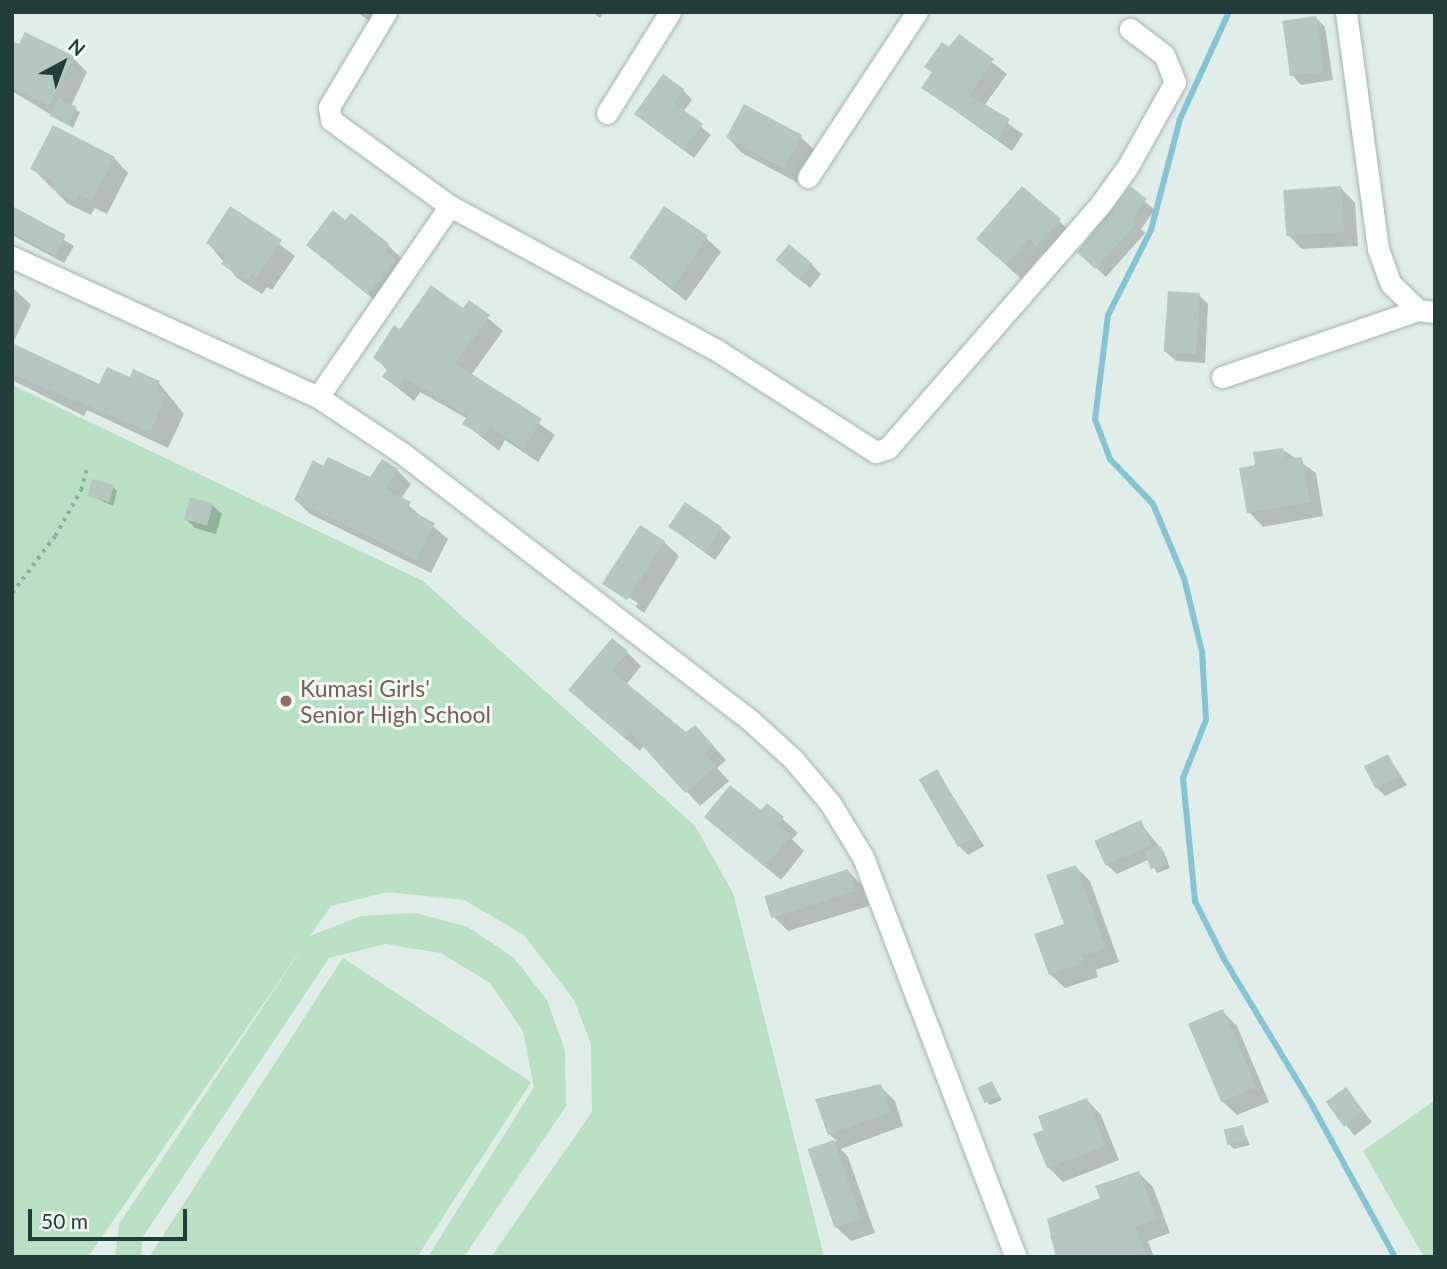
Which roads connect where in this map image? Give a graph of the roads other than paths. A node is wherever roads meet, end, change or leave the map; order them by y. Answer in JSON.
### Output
{"nodes":[{"id":1,"x":386,"y":12,"type":"edge"},
{"id":2,"x":670,"y":12,"type":"edge"},
{"id":3,"x":917,"y":12,"type":"edge"},
{"id":4,"x":1346,"y":12,"type":"edge"},
{"id":5,"x":1130,"y":29,"type":"dead end"},
{"id":6,"x":607,"y":113,"type":"dead end"},
{"id":7,"x":808,"y":177,"type":"dead end"},
{"id":8,"x":450,"y":206,"type":"junction"},
{"id":9,"x":12,"y":257,"type":"edge"},
{"id":10,"x":1426,"y":311,"type":"edge"},
{"id":11,"x":1222,"y":377,"type":"dead end"},
{"id":12,"x":318,"y":397,"type":"junction"},
{"id":13,"x":1016,"y":1257,"type":"edge"}],
"edges":[{"from":1,"to":8,"type":"street"},
{"from":2,"to":6,"type":"street"},
{"from":3,"to":7,"type":"street"},
{"from":4,"to":10,"type":"street"},
{"from":5,"to":8,"type":"street"},
{"from":8,"to":12,"type":"street"},
{"from":9,"to":12,"type":"street"},
{"from":10,"to":11,"type":"street"},
{"from":12,"to":13,"type":"street"}]}
